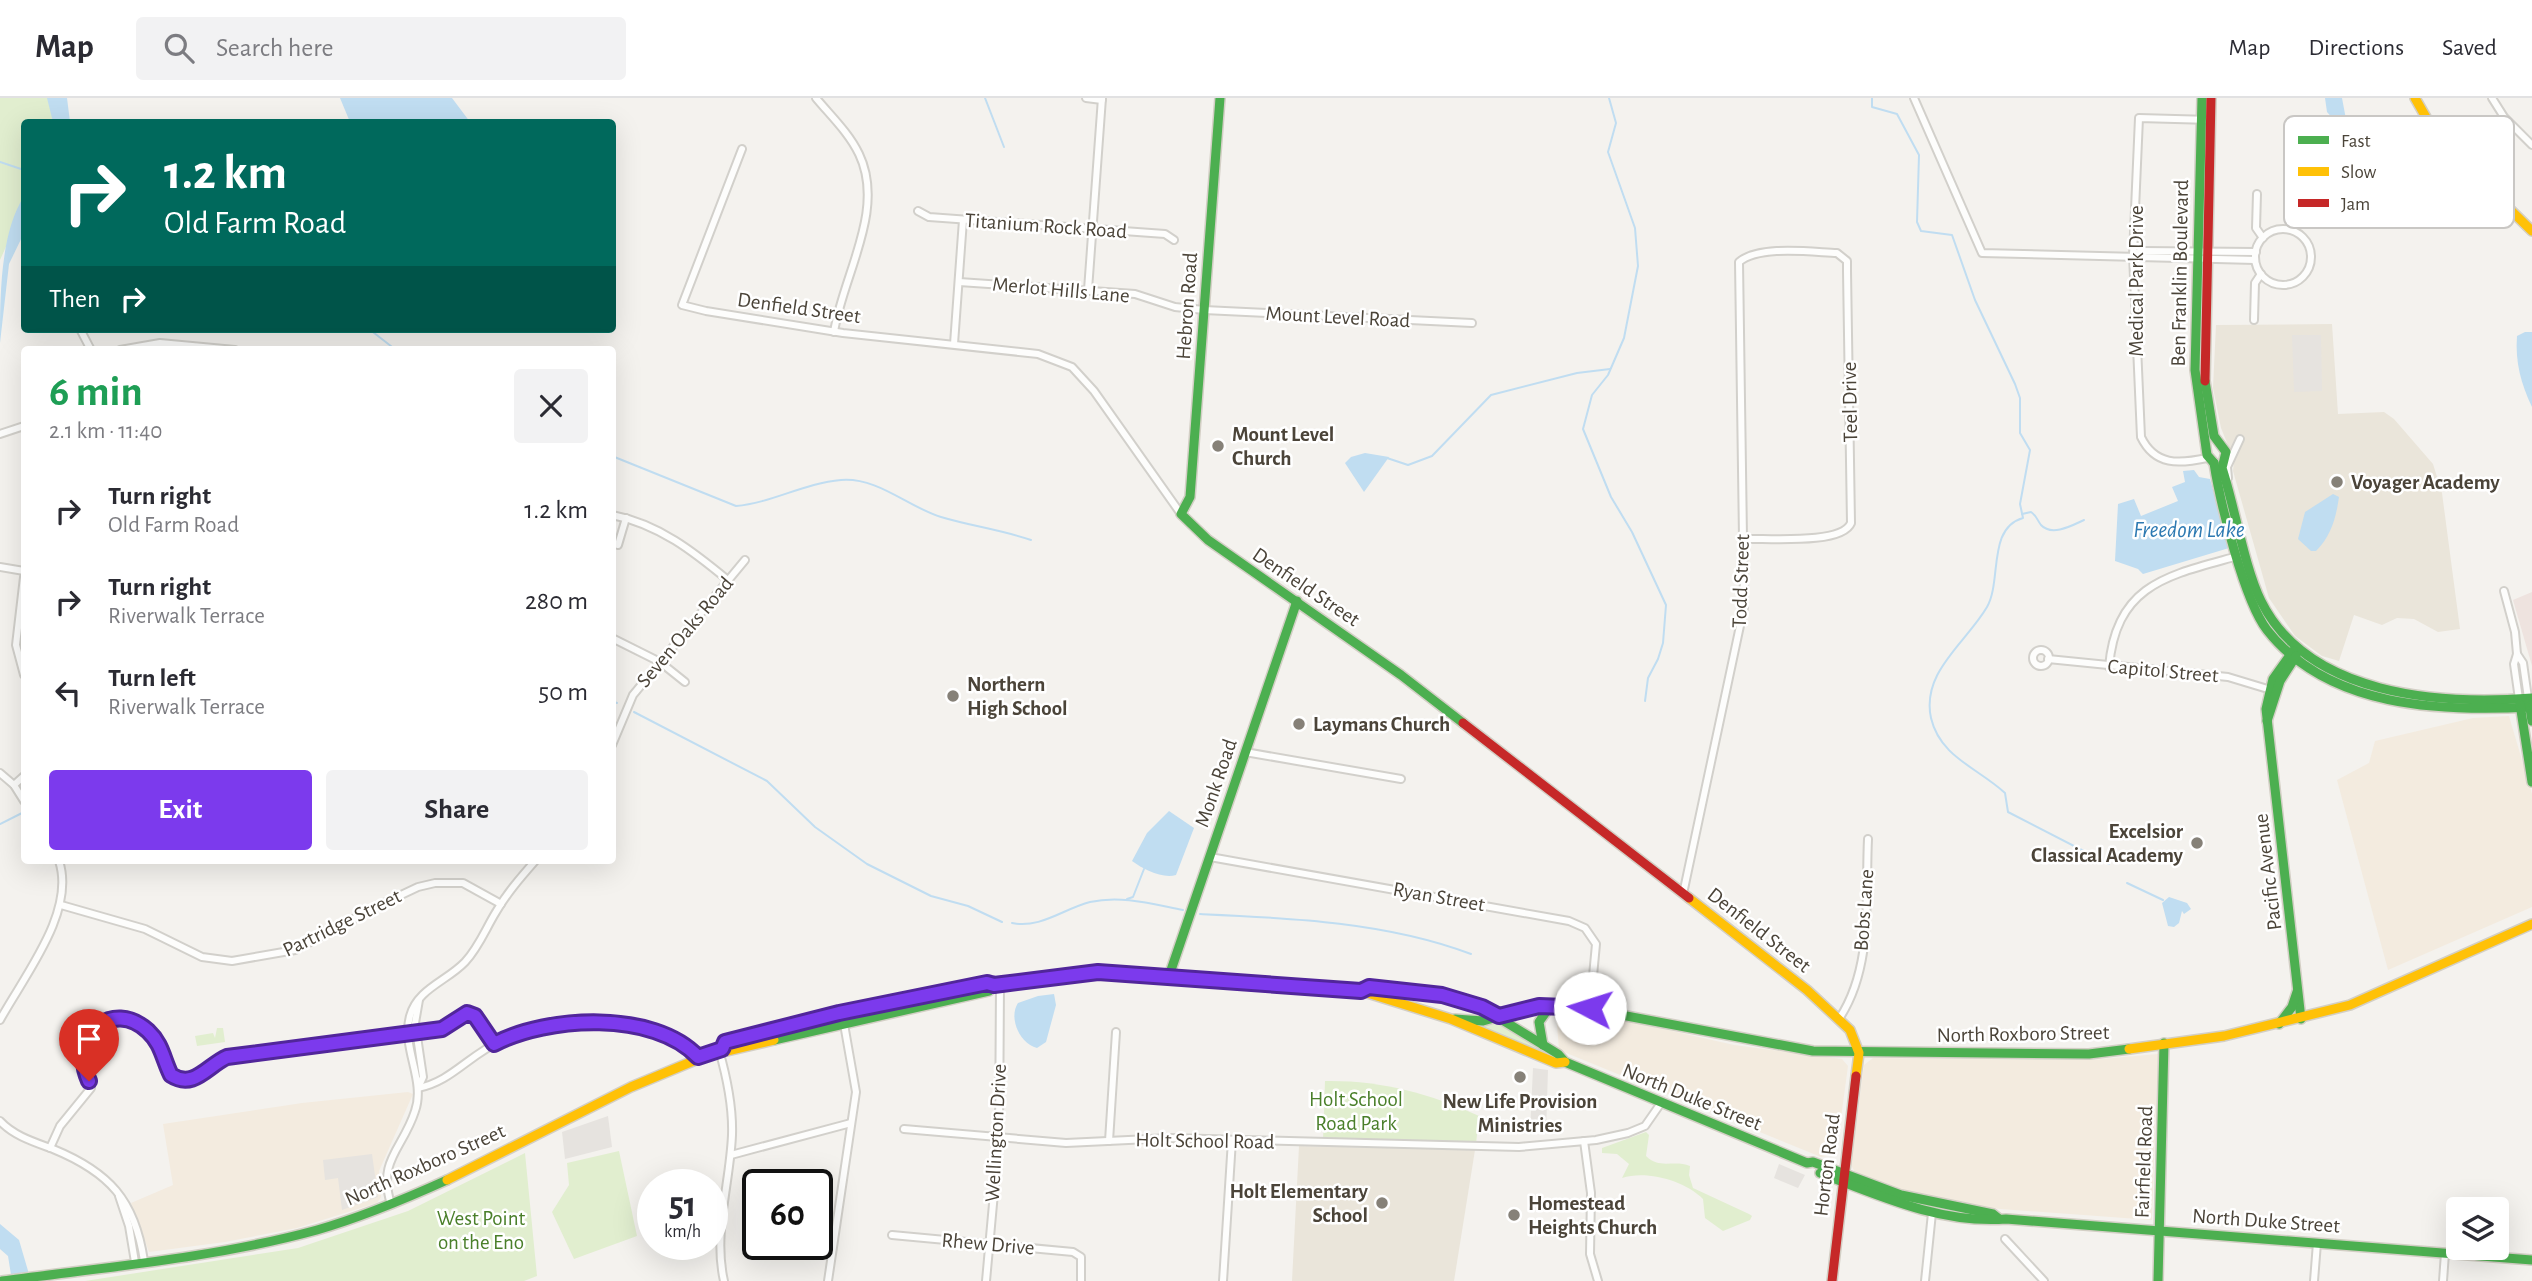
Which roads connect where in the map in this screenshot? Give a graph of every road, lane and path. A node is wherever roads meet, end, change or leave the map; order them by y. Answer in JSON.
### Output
{"nodes":[{"id":1,"x":817,"y":98,"type":"edge"},
{"id":2,"x":1086,"y":98,"type":"edge"},
{"id":3,"x":1220,"y":98,"type":"edge"},
{"id":4,"x":1914,"y":98,"type":"edge"},
{"id":5,"x":2202,"y":98,"type":"edge"},
{"id":6,"x":2211,"y":98,"type":"edge"},
{"id":7,"x":2415,"y":98,"type":"edge"},
{"id":8,"x":2492,"y":98,"type":"edge"},
{"id":9,"x":1102,"y":99,"type":"edge"},
{"id":10,"x":2424,"y":116,"type":"edge"},
{"id":11,"x":2503,"y":116,"type":"edge"},
{"id":12,"x":2206,"y":119,"type":"junction"},
{"id":13,"x":2514,"y":127,"type":"edge"},
{"id":14,"x":2532,"y":145,"type":"edge"},
{"id":15,"x":743,"y":149,"type":"dead end"},
{"id":16,"x":2257,"y":194,"type":"dead end"},
{"id":17,"x":918,"y":211,"type":"dead end"},
{"id":18,"x":2514,"y":214,"type":"edge"},
{"id":19,"x":963,"y":220,"type":"junction"},
{"id":20,"x":1092,"y":229,"type":"junction"},
{"id":21,"x":2532,"y":231,"type":"edge"},
{"id":22,"x":2263,"y":238,"type":"junction"},
{"id":23,"x":1174,"y":240,"type":"dead end"},
{"id":24,"x":2256,"y":252,"type":"junction"},
{"id":25,"x":2133,"y":254,"type":"junction"},
{"id":26,"x":2203,"y":255,"type":"junction"},
{"id":27,"x":2255,"y":260,"type":"junction"},
{"id":28,"x":1739,"y":262,"type":"joint"},
{"id":29,"x":2260,"y":274,"type":"junction"},
{"id":30,"x":959,"y":282,"type":"junction"},
{"id":31,"x":1088,"y":290,"type":"junction"},
{"id":32,"x":1204,"y":310,"type":"junction"},
{"id":33,"x":2254,"y":320,"type":"dead end"},
{"id":34,"x":1472,"y":323,"type":"dead end"},
{"id":35,"x":834,"y":332,"type":"junction"},
{"id":36,"x":954,"y":344,"type":"junction"},
{"id":37,"x":142,"y":346,"type":"edge"},
{"id":38,"x":180,"y":346,"type":"edge"},
{"id":39,"x":21,"y":430,"type":"edge"},
{"id":40,"x":0,"y":434,"type":"edge"},
{"id":41,"x":2240,"y":439,"type":"dead end"},
{"id":42,"x":2213,"y":445,"type":"junction"},
{"id":43,"x":2215,"y":460,"type":"junction"},
{"id":44,"x":2228,"y":487,"type":"junction"},
{"id":45,"x":1181,"y":514,"type":"junction"},
{"id":46,"x":616,"y":516,"type":"edge"},
{"id":47,"x":626,"y":518,"type":"junction"},
{"id":48,"x":1743,"y":538,"type":"junction"},
{"id":49,"x":618,"y":545,"type":"dead end"},
{"id":50,"x":2238,"y":556,"type":"junction"},
{"id":51,"x":745,"y":560,"type":"dead end"},
{"id":52,"x":0,"y":567,"type":"edge"},
{"id":53,"x":21,"y":570,"type":"edge"},
{"id":54,"x":729,"y":581,"type":"junction"},
{"id":55,"x":2504,"y":592,"type":"dead end"},
{"id":56,"x":1297,"y":601,"type":"junction"},
{"id":57,"x":21,"y":602,"type":"edge"},
{"id":58,"x":616,"y":640,"type":"edge"},
{"id":59,"x":2294,"y":654,"type":"junction"},
{"id":60,"x":2048,"y":659,"type":"dead end"},
{"id":61,"x":660,"y":662,"type":"junction"},
{"id":62,"x":21,"y":663,"type":"edge"},
{"id":63,"x":2109,"y":667,"type":"junction"},
{"id":64,"x":685,"y":682,"type":"dead end"},
{"id":65,"x":2272,"y":691,"type":"junction"},
{"id":66,"x":2527,"y":703,"type":"edge"},
{"id":67,"x":2532,"y":721,"type":"edge"},
{"id":68,"x":616,"y":735,"type":"edge"},
{"id":69,"x":1245,"y":752,"type":"junction"},
{"id":70,"x":0,"y":774,"type":"edge"},
{"id":71,"x":21,"y":779,"type":"edge"},
{"id":72,"x":1401,"y":779,"type":"dead end"},
{"id":73,"x":2532,"y":782,"type":"edge"},
{"id":74,"x":14,"y":786,"type":"junction"},
{"id":75,"x":21,"y":796,"type":"edge"},
{"id":76,"x":1868,"y":839,"type":"dead end"},
{"id":77,"x":1210,"y":857,"type":"junction"},
{"id":78,"x":60,"y":864,"type":"edge"},
{"id":79,"x":533,"y":864,"type":"edge"},
{"id":80,"x":1683,"y":894,"type":"junction"},
{"id":81,"x":501,"y":904,"type":"junction"},
{"id":82,"x":61,"y":905,"type":"junction"},
{"id":83,"x":2532,"y":924,"type":"edge"},
{"id":84,"x":1169,"y":976,"type":"junction"},
{"id":85,"x":997,"y":985,"type":"junction"},
{"id":86,"x":2299,"y":987,"type":"junction"},
{"id":87,"x":1361,"y":991,"type":"junction"},
{"id":88,"x":419,"y":1000,"type":"junction"},
{"id":89,"x":890,"y":1004,"type":"junction"},
{"id":90,"x":1551,"y":1005,"type":"junction"},
{"id":91,"x":1590,"y":1008,"type":"junction"},
{"id":92,"x":839,"y":1013,"type":"junction"},
{"id":93,"x":1499,"y":1016,"type":"junction"},
{"id":94,"x":1839,"y":1018,"type":"junction"},
{"id":95,"x":1451,"y":1019,"type":"junction"},
{"id":96,"x":2301,"y":1019,"type":"junction"},
{"id":97,"x":0,"y":1020,"type":"edge"},
{"id":98,"x":844,"y":1024,"type":"junction"},
{"id":99,"x":2279,"y":1024,"type":"junction"},
{"id":100,"x":1116,"y":1032,"type":"dead end"},
{"id":101,"x":416,"y":1033,"type":"junction"},
{"id":102,"x":795,"y":1033,"type":"junction"},
{"id":103,"x":408,"y":1034,"type":"junction"},
{"id":104,"x":494,"y":1044,"type":"junction"},
{"id":105,"x":2164,"y":1044,"type":"junction"},
{"id":106,"x":1543,"y":1045,"type":"junction"},
{"id":107,"x":720,"y":1049,"type":"junction"},
{"id":108,"x":1858,"y":1053,"type":"junction"},
{"id":109,"x":698,"y":1057,"type":"junction"},
{"id":110,"x":1565,"y":1062,"type":"junction"},
{"id":111,"x":418,"y":1088,"type":"junction"},
{"id":112,"x":1661,"y":1103,"type":"junction"},
{"id":113,"x":0,"y":1121,"type":"edge"},
{"id":114,"x":851,"y":1123,"type":"junction"},
{"id":115,"x":904,"y":1129,"type":"dead end"},
{"id":116,"x":999,"y":1138,"type":"junction"},
{"id":117,"x":1232,"y":1140,"type":"junction"},
{"id":118,"x":1110,"y":1141,"type":"junction"},
{"id":119,"x":1584,"y":1141,"type":"junction"},
{"id":120,"x":50,"y":1148,"type":"junction"},
{"id":121,"x":731,"y":1155,"type":"junction"},
{"id":122,"x":1843,"y":1179,"type":"junction"},
{"id":123,"x":391,"y":1204,"type":"junction"},
{"id":124,"x":1932,"y":1213,"type":"junction"},
{"id":125,"x":1998,"y":1219,"type":"junction"},
{"id":126,"x":2160,"y":1231,"type":"junction"},
{"id":127,"x":892,"y":1235,"type":"dead end"},
{"id":128,"x":2005,"y":1239,"type":"dead end"},
{"id":129,"x":2317,"y":1243,"type":"junction"},
{"id":130,"x":990,"y":1244,"type":"junction"},
{"id":131,"x":2445,"y":1253,"type":"junction"},
{"id":132,"x":2532,"y":1260,"type":"edge"},
{"id":133,"x":139,"y":1262,"type":"junction"},
{"id":134,"x":2,"y":1281,"type":"edge"},
{"id":135,"x":724,"y":1281,"type":"edge"},
{"id":136,"x":828,"y":1281,"type":"edge"},
{"id":137,"x":986,"y":1281,"type":"edge"},
{"id":138,"x":1081,"y":1281,"type":"edge"},
{"id":139,"x":1223,"y":1281,"type":"edge"},
{"id":140,"x":1598,"y":1281,"type":"edge"},
{"id":141,"x":1832,"y":1281,"type":"edge"},
{"id":142,"x":1925,"y":1281,"type":"edge"},
{"id":143,"x":2044,"y":1281,"type":"edge"},
{"id":144,"x":2158,"y":1281,"type":"edge"},
{"id":145,"x":2314,"y":1281,"type":"edge"},
{"id":146,"x":2442,"y":1281,"type":"edge"}],
"edges":[{"from":1,"to":35,"type":"street"},
{"from":2,"to":9,"type":"street"},
{"from":3,"to":32,"type":"main road","name":"Hebron Road"},
{"from":4,"to":25,"type":"street"},
{"from":5,"to":12,"type":"main road","name":"Ben Franklin Boulevard"},
{"from":6,"to":12,"type":"main road","name":"Ben Franklin Boulevard"},
{"from":7,"to":10,"type":"main road"},
{"from":8,"to":11,"type":"street"},
{"from":9,"to":20,"type":"street"},
{"from":12,"to":25,"type":"street","name":"Medical Park Drive"},
{"from":12,"to":26,"type":"main road","name":"Ben Franklin Boulevard"},
{"from":13,"to":14,"type":"street"},
{"from":15,"to":35,"type":"street","name":"Denfield Street"},
{"from":16,"to":22,"type":"street"},
{"from":17,"to":19,"type":"street","name":"Titanium Rock Road"},
{"from":18,"to":21,"type":"main road"},
{"from":19,"to":20,"type":"street","name":"Titanium Rock Road"},
{"from":19,"to":30,"type":"street"},
{"from":20,"to":23,"type":"street","name":"Titanium Rock Road"},
{"from":20,"to":31,"type":"street"},
{"from":22,"to":24,"type":"street"},
{"from":22,"to":29,"type":"street"},
{"from":24,"to":26,"type":"street"},
{"from":24,"to":27,"type":"street"},
{"from":25,"to":26,"type":"street"},
{"from":25,"to":43,"type":"street","name":"Medical Park Drive"},
{"from":26,"to":27,"type":"street"},
{"from":26,"to":42,"type":"main road","name":"Ben Franklin Boulevard"},
{"from":27,"to":29,"type":"street"},
{"from":28,"to":48,"type":"street","name":"Todd Street"},
{"from":28,"to":48,"type":"street","name":"Teel Drive"},
{"from":29,"to":33,"type":"street"},
{"from":30,"to":31,"type":"street","name":"Merlot Hills Lane"},
{"from":30,"to":36,"type":"street"},
{"from":31,"to":32,"type":"street","name":"Merlot Hills Lane"},
{"from":32,"to":34,"type":"street","name":"Mount Level Road"},
{"from":32,"to":45,"type":"main road","name":"Hebron Road"},
{"from":35,"to":36,"type":"street","name":"Denfield Street"},
{"from":36,"to":45,"type":"street","name":"Denfield Street"},
{"from":37,"to":38,"type":"street"},
{"from":39,"to":40,"type":"street"},
{"from":41,"to":44,"type":"street"},
{"from":42,"to":43,"type":"main road"},
{"from":42,"to":43,"type":"main road"},
{"from":43,"to":44,"type":"main road"},
{"from":43,"to":50,"type":"main road"},
{"from":44,"to":59,"type":"main road"},
{"from":45,"to":56,"type":"main road","name":"Denfield Street"},
{"from":46,"to":47,"type":"street"},
{"from":47,"to":49,"type":"street"},
{"from":47,"to":54,"type":"street"},
{"from":48,"to":80,"type":"street","name":"Todd Street"},
{"from":50,"to":59,"type":"main road"},
{"from":50,"to":63,"type":"street"},
{"from":51,"to":54,"type":"street","name":"Seven Oaks Road"},
{"from":52,"to":53,"type":"street"},
{"from":54,"to":61,"type":"street","name":"Seven Oaks Road"},
{"from":55,"to":66,"type":"street"},
{"from":56,"to":69,"type":"main road","name":"Monk Road"},
{"from":56,"to":80,"type":"main road","name":"Denfield Street"},
{"from":57,"to":62,"type":"street"},
{"from":58,"to":61,"type":"street"},
{"from":59,"to":65,"type":"main road","name":"Pacific Avenue"},
{"from":59,"to":66,"type":"main road"},
{"from":60,"to":63,"type":"street","name":"Capitol Street"},
{"from":61,"to":64,"type":"street"},
{"from":61,"to":68,"type":"street","name":"Seven Oaks Road"},
{"from":63,"to":65,"type":"street","name":"Capitol Street"},
{"from":65,"to":86,"type":"main road","name":"Pacific Avenue"},
{"from":66,"to":67,"type":"main road"},
{"from":66,"to":73,"type":"main road"},
{"from":69,"to":72,"type":"street"},
{"from":69,"to":77,"type":"main road","name":"Monk Road"},
{"from":70,"to":74,"type":"street"},
{"from":71,"to":74,"type":"street"},
{"from":74,"to":75,"type":"street"},
{"from":76,"to":94,"type":"street","name":"Bobs Lane"},
{"from":77,"to":84,"type":"main road","name":"Monk Road"},
{"from":77,"to":91,"type":"street","name":"Ryan Street"},
{"from":78,"to":82,"type":"street"},
{"from":79,"to":81,"type":"street"},
{"from":80,"to":94,"type":"main road","name":"Denfield Street"},
{"from":81,"to":82,"type":"street","name":"Partridge Street"},
{"from":81,"to":88,"type":"street"},
{"from":82,"to":97,"type":"street"},
{"from":83,"to":96,"type":"main road","name":"North Roxboro Street"},
{"from":84,"to":85,"type":"main road","name":"North Roxboro Street"},
{"from":84,"to":87,"type":"main road","name":"North Roxboro Street"},
{"from":85,"to":89,"type":"main road","name":"North Roxboro Street"},
{"from":85,"to":98,"type":"main road","name":"North Roxboro Street"},
{"from":85,"to":116,"type":"street","name":"Wellington Drive"},
{"from":86,"to":96,"type":"main road","name":"Pacific Avenue"},
{"from":86,"to":99,"type":"main road"},
{"from":87,"to":93,"type":"main road","name":"North Roxboro Street"},
{"from":87,"to":95,"type":"main road","name":"North Roxboro Street"},
{"from":88,"to":101,"type":"street"},
{"from":88,"to":103,"type":"street"},
{"from":89,"to":92,"type":"main road","name":"North Roxboro Street"},
{"from":89,"to":98,"type":"main road"},
{"from":90,"to":91,"type":"main road","name":"North Roxboro Street"},
{"from":90,"to":93,"type":"main road","name":"North Roxboro Street"},
{"from":90,"to":106,"type":"main road"},
{"from":91,"to":108,"type":"main road","name":"North Roxboro Street"},
{"from":92,"to":102,"type":"main road"},
{"from":92,"to":107,"type":"main road","name":"North Roxboro Street"},
{"from":93,"to":95,"type":"main road","name":"North Roxboro Street"},
{"from":93,"to":106,"type":"main road","name":"North Duke Street"},
{"from":94,"to":108,"type":"main road","name":"Denfield Street"},
{"from":95,"to":110,"type":"main road","name":"North Duke Street"},
{"from":96,"to":99,"type":"main road","name":"North Roxboro Street"},
{"from":98,"to":102,"type":"main road","name":"North Roxboro Street"},
{"from":98,"to":114,"type":"street"},
{"from":99,"to":105,"type":"main road","name":"North Roxboro Street"},
{"from":100,"to":118,"type":"street"},
{"from":101,"to":103,"type":"street"},
{"from":101,"to":104,"type":"street"},
{"from":101,"to":111,"type":"street"},
{"from":102,"to":107,"type":"main road","name":"North Roxboro Street"},
{"from":103,"to":111,"type":"street"},
{"from":103,"to":120,"type":"street"},
{"from":104,"to":109,"type":"street"},
{"from":104,"to":111,"type":"street"},
{"from":105,"to":108,"type":"main road","name":"North Roxboro Street"},
{"from":105,"to":126,"type":"main road","name":"Fairfield Road"},
{"from":106,"to":110,"type":"main road","name":"North Duke Street"},
{"from":107,"to":109,"type":"main road","name":"North Roxboro Street"},
{"from":107,"to":121,"type":"street"},
{"from":108,"to":122,"type":"main road","name":"Horton Road"},
{"from":109,"to":123,"type":"main road","name":"North Roxboro Street"},
{"from":110,"to":112,"type":"main road","name":"North Duke Street"},
{"from":111,"to":123,"type":"street"},
{"from":112,"to":119,"type":"street","name":"Holt School Road"},
{"from":112,"to":122,"type":"main road","name":"North Duke Street"},
{"from":113,"to":120,"type":"street"},
{"from":114,"to":121,"type":"street"},
{"from":114,"to":136,"type":"street"},
{"from":115,"to":116,"type":"street","name":"Holt School Road"},
{"from":116,"to":118,"type":"street","name":"Holt School Road"},
{"from":116,"to":130,"type":"street","name":"Wellington Drive"},
{"from":117,"to":118,"type":"street","name":"Holt School Road"},
{"from":117,"to":119,"type":"street","name":"Holt School Road"},
{"from":117,"to":139,"type":"street"},
{"from":119,"to":140,"type":"street"},
{"from":120,"to":133,"type":"street"},
{"from":121,"to":135,"type":"street"},
{"from":122,"to":124,"type":"main road","name":"North Duke Street"},
{"from":122,"to":125,"type":"main road","name":"North Duke Street"},
{"from":122,"to":141,"type":"main road","name":"Horton Road"},
{"from":123,"to":133,"type":"main road","name":"North Roxboro Street"},
{"from":124,"to":125,"type":"main road","name":"North Duke Street"},
{"from":124,"to":142,"type":"street"},
{"from":125,"to":126,"type":"main road","name":"North Duke Street"},
{"from":126,"to":129,"type":"main road","name":"North Duke Street"},
{"from":126,"to":144,"type":"main road","name":"Fairfield Road"},
{"from":127,"to":130,"type":"street","name":"Rhew Drive"},
{"from":128,"to":143,"type":"street"},
{"from":129,"to":131,"type":"main road","name":"North Duke Street"},
{"from":129,"to":145,"type":"street"},
{"from":130,"to":137,"type":"street","name":"Wellington Drive"},
{"from":130,"to":138,"type":"street","name":"Rhew Drive"},
{"from":131,"to":132,"type":"main road","name":"North Duke Street"},
{"from":131,"to":146,"type":"street"},
{"from":133,"to":134,"type":"main road","name":"North Roxboro Street"}]}
